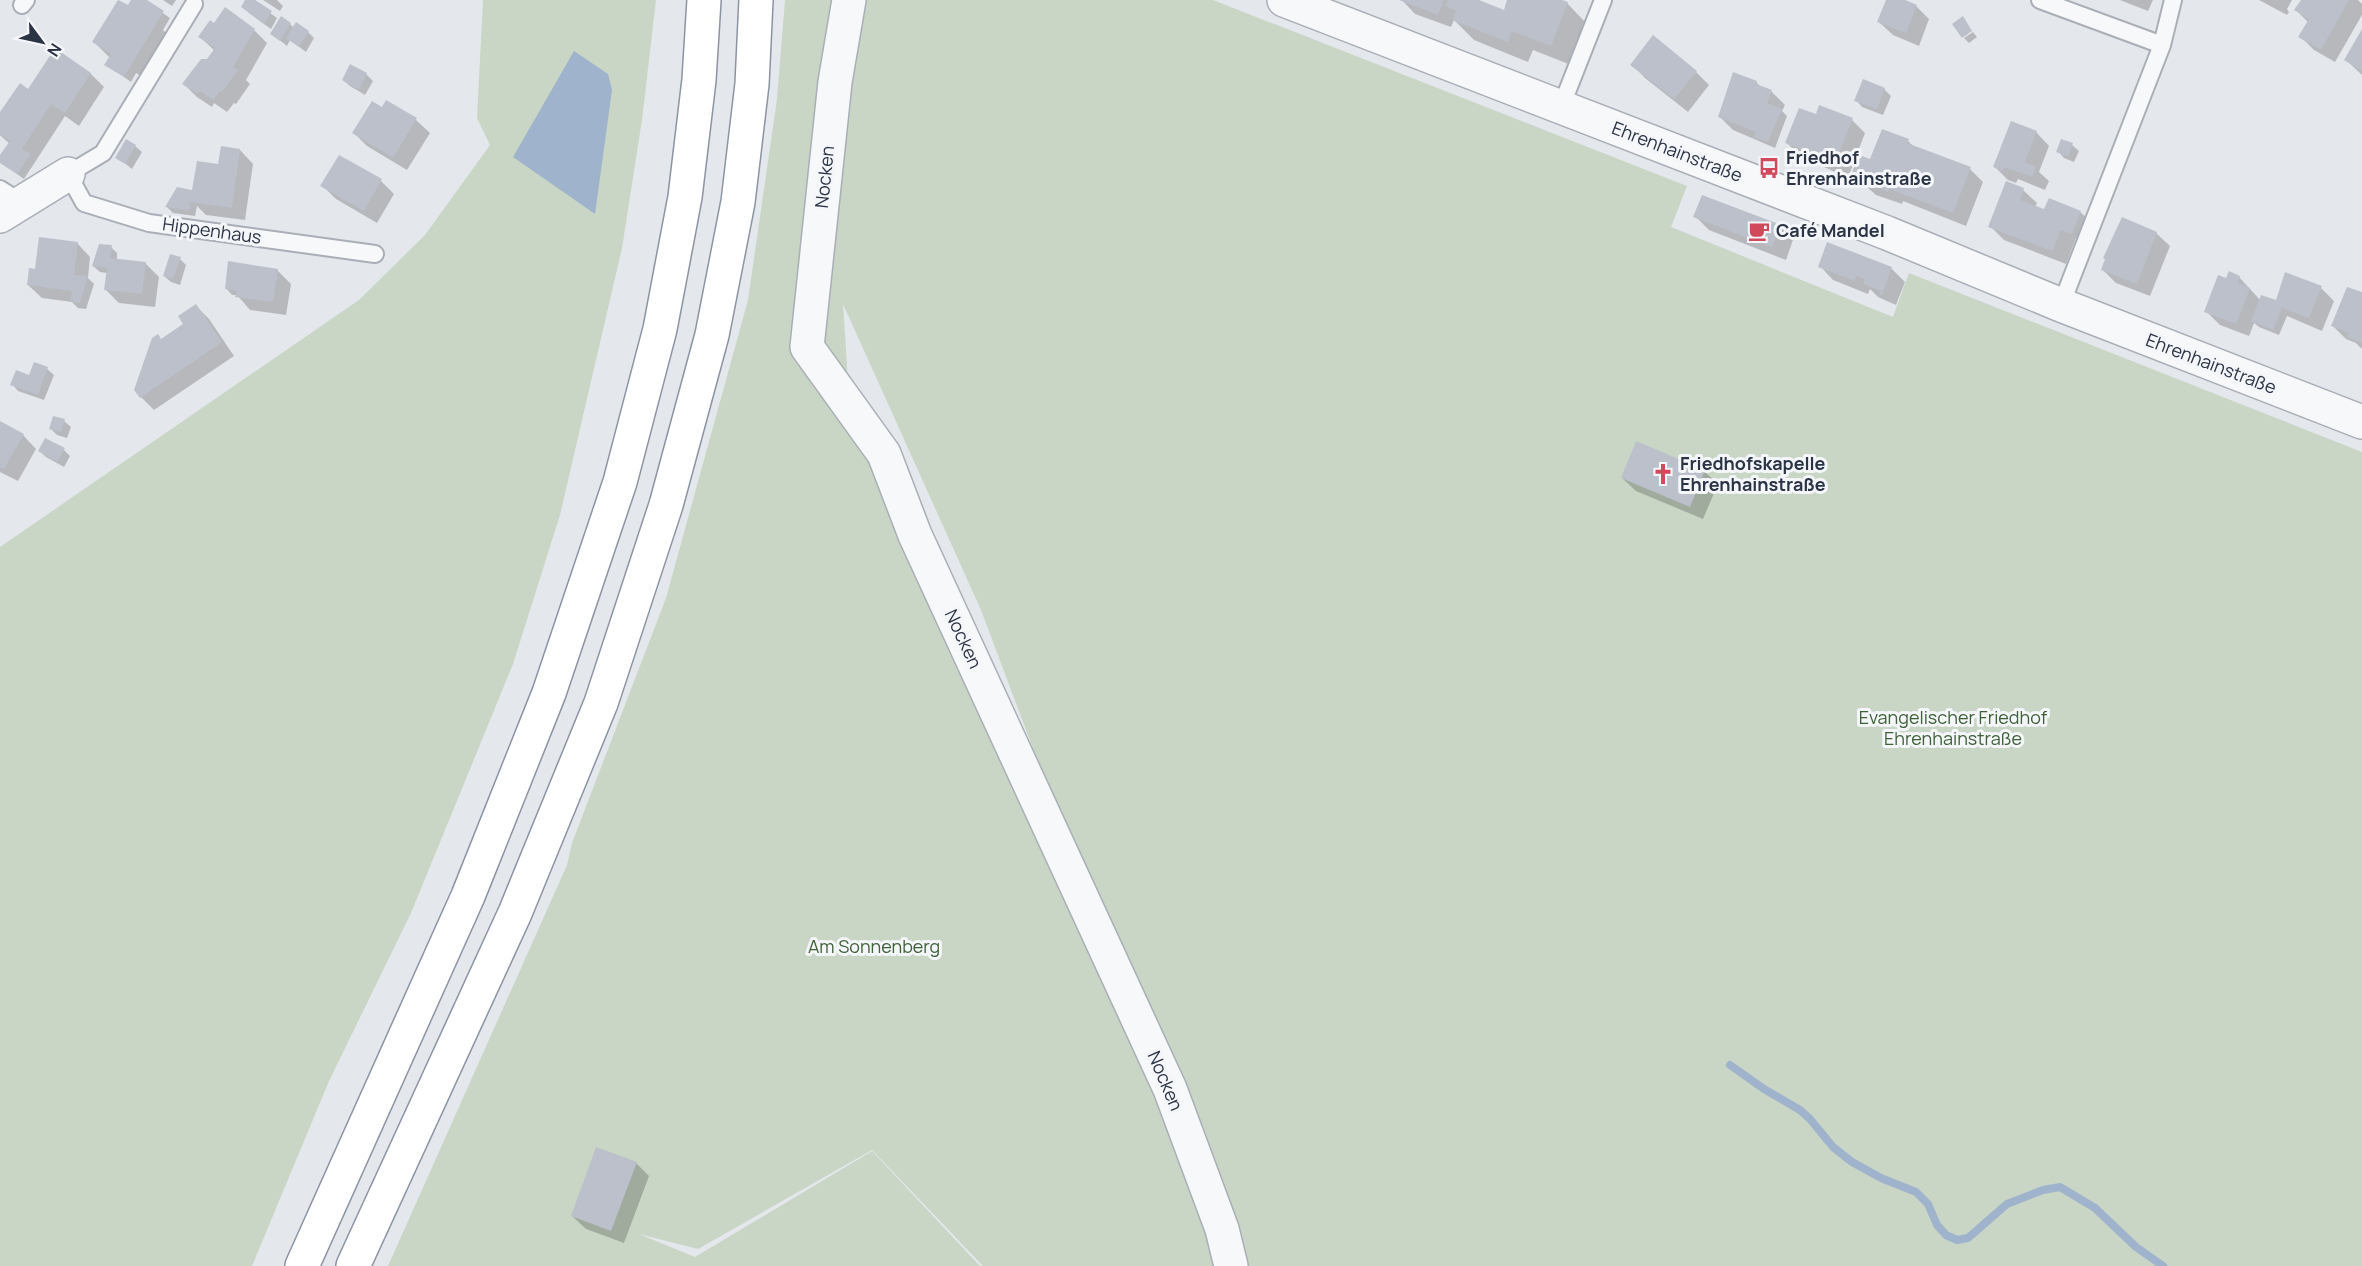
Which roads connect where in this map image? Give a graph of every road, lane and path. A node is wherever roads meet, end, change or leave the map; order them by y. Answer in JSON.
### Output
{"nodes":[{"id":1,"x":704,"y":0,"type":"edge"},
{"id":2,"x":756,"y":0,"type":"edge"},
{"id":3,"x":849,"y":0,"type":"edge"},
{"id":4,"x":1284,"y":0,"type":"edge"},
{"id":5,"x":1603,"y":0,"type":"edge"},
{"id":6,"x":2040,"y":0,"type":"edge"},
{"id":7,"x":2173,"y":0,"type":"edge"},
{"id":8,"x":194,"y":4,"type":"dead end"},
{"id":9,"x":2162,"y":45,"type":"junction"},
{"id":10,"x":1561,"y":107,"type":"junction"},
{"id":11,"x":68,"y":174,"type":"junction"},
{"id":12,"x":7,"y":203,"type":"edge"},
{"id":13,"x":375,"y":254,"type":"dead end"},
{"id":14,"x":2061,"y":305,"type":"junction"},
{"id":15,"x":2362,"y":422,"type":"edge"},
{"id":16,"x":302,"y":1266,"type":"edge"},
{"id":17,"x":353,"y":1266,"type":"edge"},
{"id":18,"x":1231,"y":1266,"type":"edge"}],
"edges":[{"from":1,"to":16,"type":"highway"},
{"from":2,"to":17,"type":"highway"},
{"from":3,"to":18,"type":"street","name":"Nocken"},
{"from":4,"to":10,"type":"street","name":"Ehrenhainstraße"},
{"from":5,"to":10,"type":"lane"},
{"from":6,"to":9,"type":"lane"},
{"from":7,"to":9,"type":"lane"},
{"from":8,"to":11,"type":"lane"},
{"from":9,"to":14,"type":"lane"},
{"from":10,"to":14,"type":"street","name":"Ehrenhainstraße"},
{"from":11,"to":12,"type":"street"},
{"from":11,"to":13,"type":"lane","name":"Hippenhaus"},
{"from":14,"to":15,"type":"street","name":"Ehrenhainstraße"}]}
